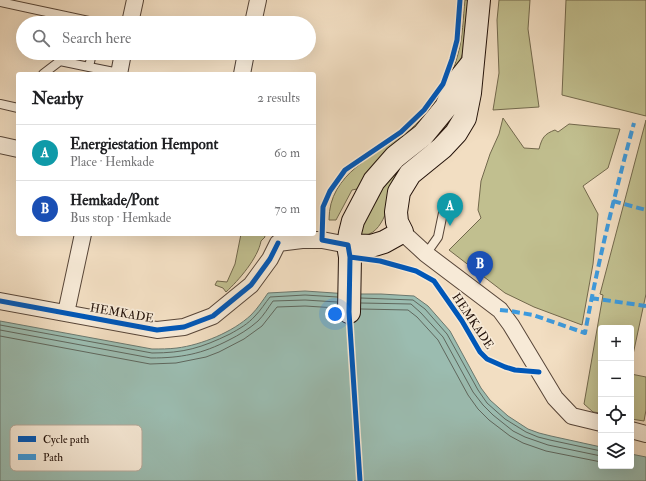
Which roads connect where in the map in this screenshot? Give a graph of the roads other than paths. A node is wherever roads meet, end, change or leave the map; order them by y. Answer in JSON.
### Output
{"nodes":[{"id":1,"x":135,"y":0,"type":"edge"},
{"id":2,"x":258,"y":0,"type":"edge"},
{"id":3,"x":479,"y":0,"type":"edge"},
{"id":4,"x":0,"y":2,"type":"edge"},
{"id":5,"x":56,"y":14,"type":"joint"},
{"id":6,"x":65,"y":16,"type":"edge"},
{"id":7,"x":132,"y":16,"type":"edge"},
{"id":8,"x":255,"y":16,"type":"edge"},
{"id":9,"x":90,"y":60,"type":"edge"},
{"id":10,"x":120,"y":60,"type":"edge"},
{"id":11,"x":245,"y":60,"type":"edge"},
{"id":12,"x":473,"y":62,"type":"junction"},
{"id":13,"x":89,"y":67,"type":"junction"},
{"id":14,"x":46,"y":72,"type":"edge"},
{"id":15,"x":114,"y":72,"type":"edge"},
{"id":16,"x":119,"y":72,"type":"edge"},
{"id":17,"x":242,"y":72,"type":"edge"},
{"id":18,"x":0,"y":104,"type":"edge"},
{"id":19,"x":16,"y":108,"type":"edge"},
{"id":20,"x":0,"y":145,"type":"edge"},
{"id":21,"x":16,"y":149,"type":"edge"},
{"id":22,"x":444,"y":208,"type":"dead end"},
{"id":23,"x":402,"y":232,"type":"junction"},
{"id":24,"x":83,"y":236,"type":"edge"},
{"id":25,"x":277,"y":238,"type":"edge"},
{"id":26,"x":348,"y":245,"type":"junction"},
{"id":27,"x":426,"y":254,"type":"junction"},
{"id":28,"x":0,"y":301,"type":"edge"},
{"id":29,"x":349,"y":312,"type":"dead end"},
{"id":30,"x":66,"y":313,"type":"junction"},
{"id":31,"x":598,"y":422,"type":"edge"},
{"id":32,"x":634,"y":431,"type":"edge"},
{"id":33,"x":646,"y":434,"type":"edge"}],
"edges":[{"from":1,"to":7,"type":"street"},
{"from":2,"to":8,"type":"street"},
{"from":3,"to":12,"type":"main road"},
{"from":4,"to":5,"type":"lane"},
{"from":5,"to":6,"type":"lane"},
{"from":9,"to":13,"type":"lane"},
{"from":10,"to":16,"type":"street"},
{"from":11,"to":17,"type":"street"},
{"from":12,"to":23,"type":"main road"},
{"from":12,"to":26,"type":"main road"},
{"from":13,"to":14,"type":"lane"},
{"from":13,"to":15,"type":"lane"},
{"from":18,"to":19,"type":"lane"},
{"from":20,"to":21,"type":"street"},
{"from":22,"to":27,"type":"lane"},
{"from":23,"to":26,"type":"main road","name":"HEMKADE"},
{"from":23,"to":27,"type":"street","name":"HEMKADE"},
{"from":24,"to":30,"type":"street"},
{"from":25,"to":26,"type":"street","name":"HEMKADE"},
{"from":25,"to":30,"type":"street","name":"HEMKADE"},
{"from":26,"to":29,"type":"main road"},
{"from":27,"to":31,"type":"street","name":"HEMKADE"},
{"from":28,"to":30,"type":"street","name":"HEMKADE"},
{"from":32,"to":33,"type":"street"}]}
